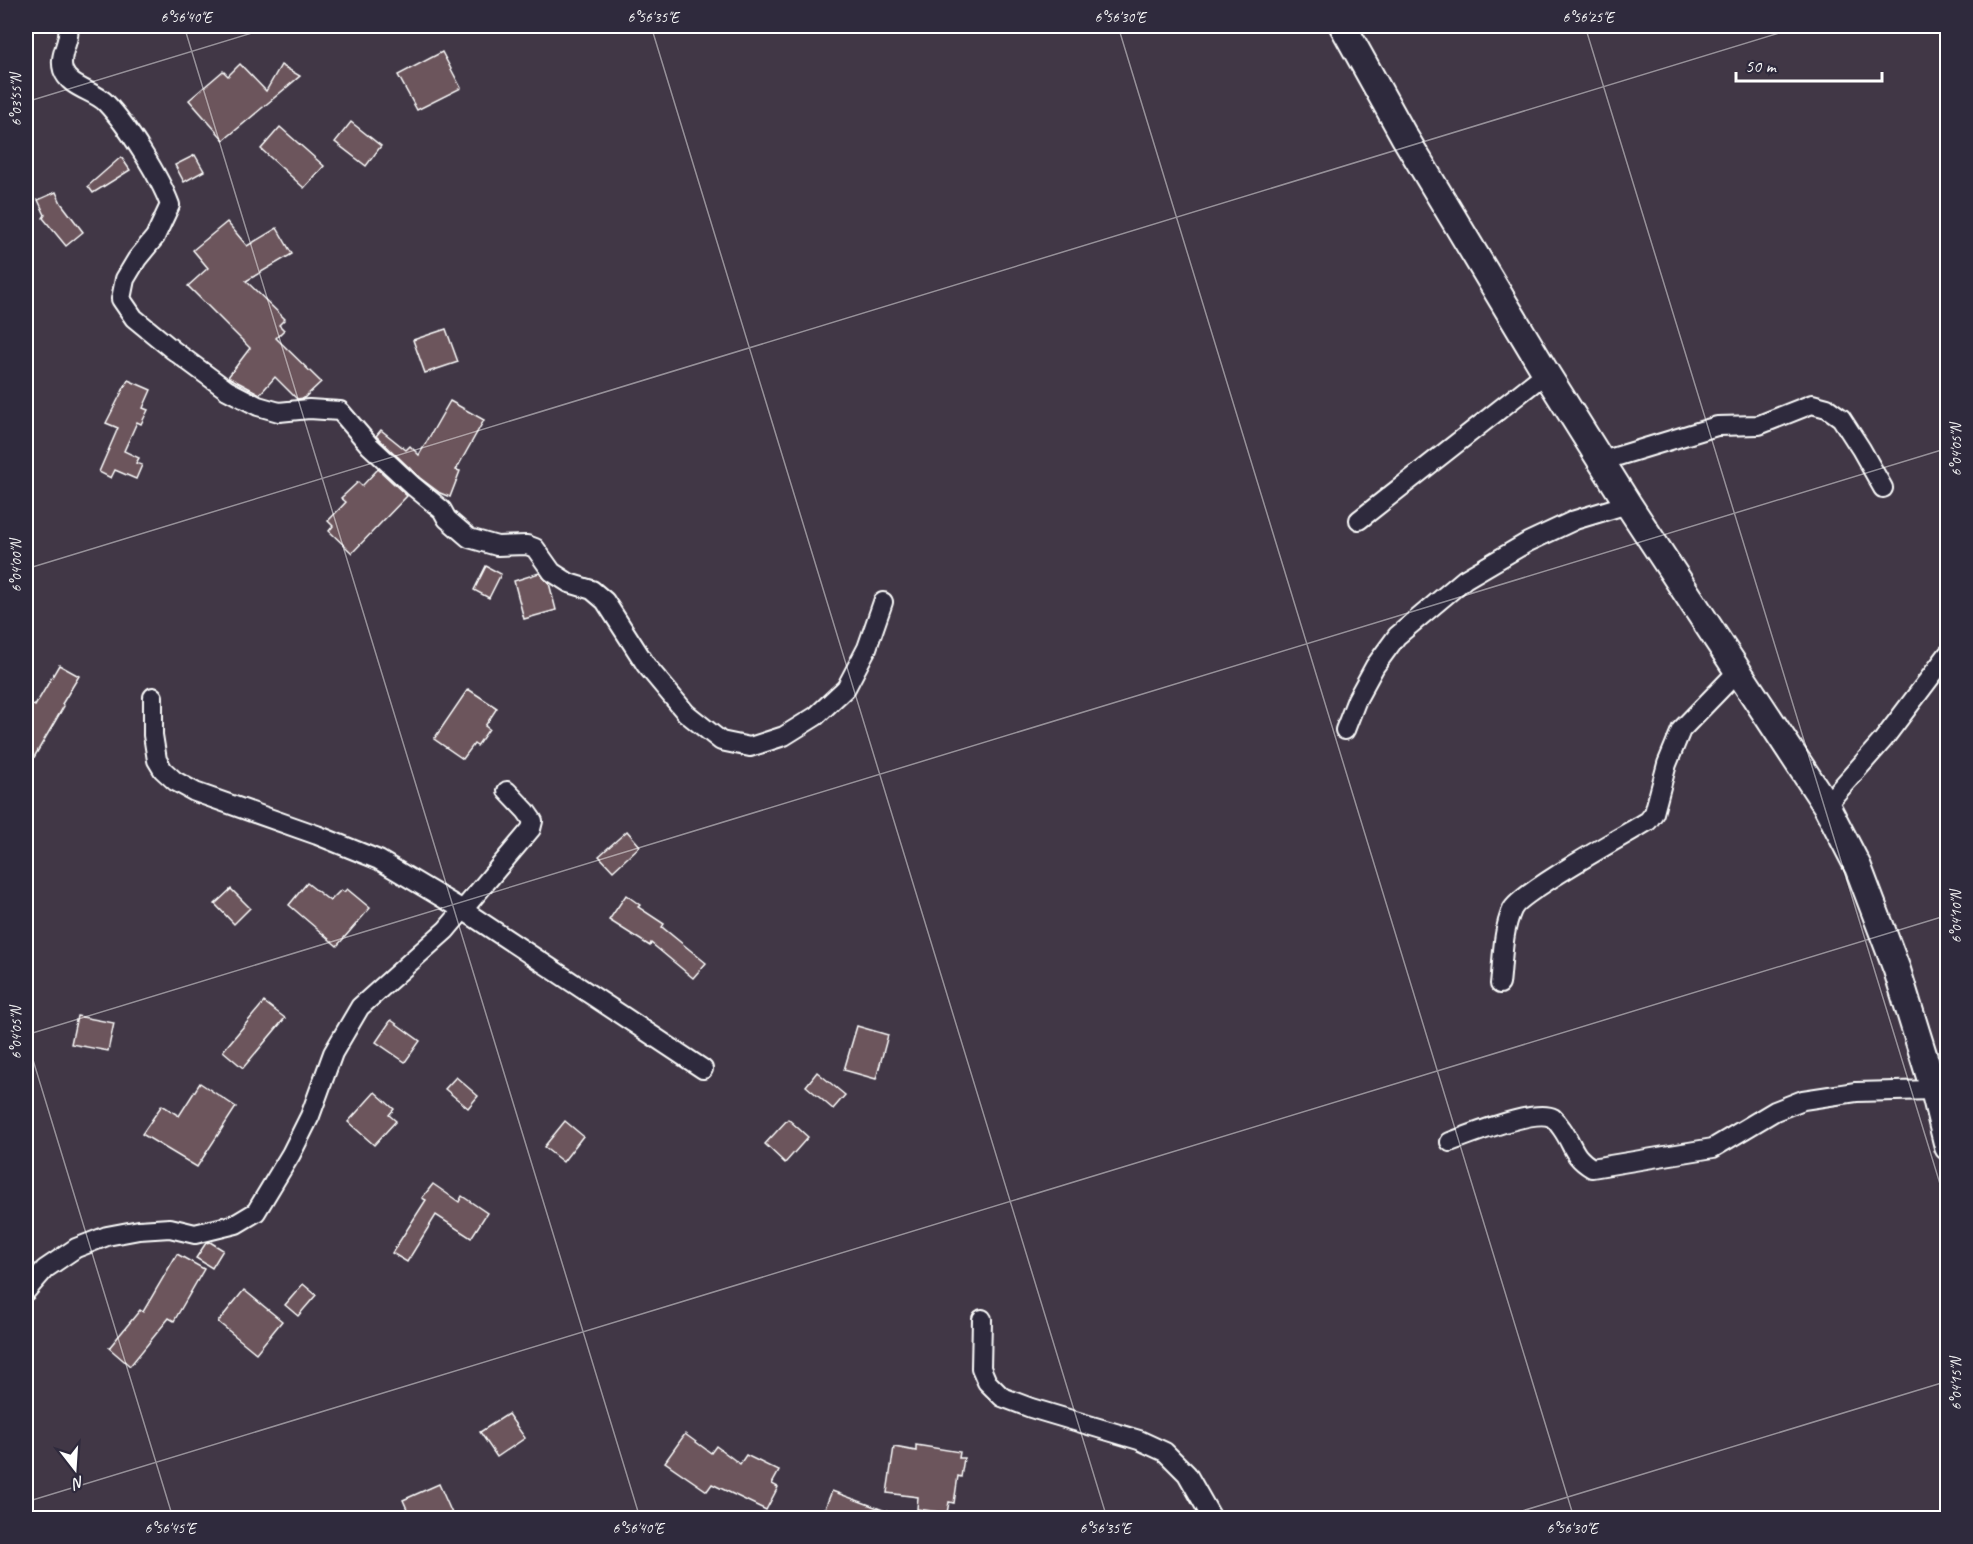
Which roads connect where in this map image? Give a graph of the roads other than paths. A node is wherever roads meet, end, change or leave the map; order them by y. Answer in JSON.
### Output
{"nodes":[{"id":1,"x":68,"y":26,"type":"edge"},
{"id":2,"x":1343,"y":26,"type":"edge"},
{"id":3,"x":1546,"y":373,"type":"junction"},
{"id":4,"x":1602,"y":461,"type":"junction"},
{"id":5,"x":1882,"y":488,"type":"dead end"},
{"id":6,"x":1628,"y":504,"type":"junction"},
{"id":7,"x":1359,"y":520,"type":"dead end"},
{"id":8,"x":883,"y":602,"type":"dead end"},
{"id":9,"x":1947,"y":656,"type":"edge"},
{"id":10,"x":1738,"y":671,"type":"junction"},
{"id":11,"x":153,"y":697,"type":"dead end"},
{"id":12,"x":1345,"y":730,"type":"dead end"},
{"id":13,"x":507,"y":791,"type":"dead end"},
{"id":14,"x":1826,"y":806,"type":"junction"},
{"id":15,"x":463,"y":910,"type":"junction"},
{"id":16,"x":1500,"y":984,"type":"dead end"},
{"id":17,"x":703,"y":1069,"type":"dead end"},
{"id":18,"x":1934,"y":1090,"type":"junction"},
{"id":19,"x":1450,"y":1142,"type":"dead end"},
{"id":20,"x":1947,"y":1147,"type":"edge"},
{"id":21,"x":26,"y":1291,"type":"edge"},
{"id":22,"x":982,"y":1319,"type":"dead end"},
{"id":23,"x":1212,"y":1518,"type":"edge"}],
"edges":[{"from":1,"to":8,"type":"street"},
{"from":2,"to":3,"type":"main road"},
{"from":3,"to":4,"type":"main road"},
{"from":3,"to":7,"type":"street"},
{"from":4,"to":5,"type":"street"},
{"from":4,"to":6,"type":"main road"},
{"from":6,"to":10,"type":"main road"},
{"from":6,"to":12,"type":"street"},
{"from":9,"to":14,"type":"street"},
{"from":10,"to":14,"type":"main road"},
{"from":10,"to":16,"type":"street"},
{"from":11,"to":15,"type":"street"},
{"from":13,"to":15,"type":"street"},
{"from":14,"to":18,"type":"main road"},
{"from":15,"to":17,"type":"street"},
{"from":15,"to":21,"type":"street"},
{"from":18,"to":19,"type":"street"},
{"from":18,"to":20,"type":"main road"},
{"from":22,"to":23,"type":"street"}]}
